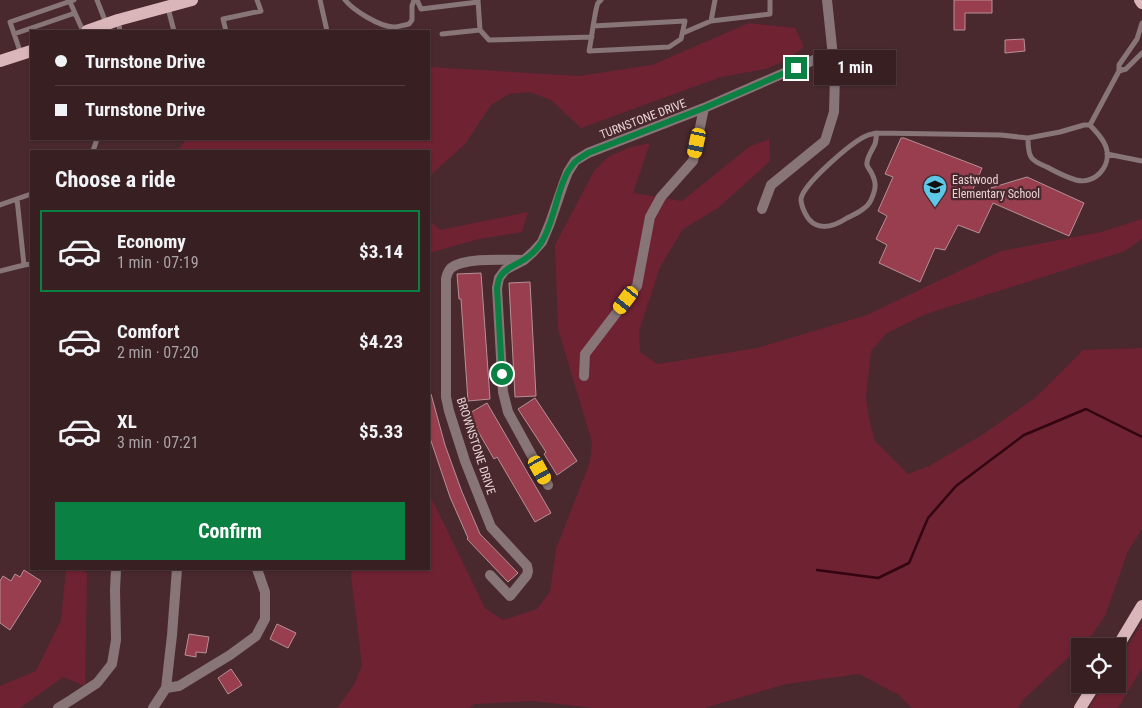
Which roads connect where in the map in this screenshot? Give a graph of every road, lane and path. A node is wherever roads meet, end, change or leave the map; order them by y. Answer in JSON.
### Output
{"nodes":[{"id":1,"x":97,"y":0,"type":"edge"},
{"id":2,"x":192,"y":0,"type":"edge"},
{"id":3,"x":257,"y":0,"type":"edge"},
{"id":4,"x":320,"y":0,"type":"edge"},
{"id":5,"x":345,"y":0,"type":"edge"},
{"id":6,"x":415,"y":0,"type":"edge"},
{"id":7,"x":601,"y":0,"type":"edge"},
{"id":8,"x":715,"y":0,"type":"edge"},
{"id":9,"x":770,"y":0,"type":"edge"},
{"id":10,"x":827,"y":0,"type":"edge"},
{"id":11,"x":72,"y":1,"type":"edge"},
{"id":12,"x":478,"y":1,"type":"edge"},
{"id":13,"x":168,"y":6,"type":"junction"},
{"id":14,"x":75,"y":13,"type":"junction"},
{"id":15,"x":711,"y":21,"type":"junction"},
{"id":16,"x":1142,"y":22,"type":"edge"},
{"id":17,"x":115,"y":25,"type":"edge"},
{"id":18,"x":594,"y":26,"type":"junction"},
{"id":19,"x":83,"y":30,"type":"edge"},
{"id":20,"x":92,"y":30,"type":"edge"},
{"id":21,"x":174,"y":30,"type":"edge"},
{"id":22,"x":226,"y":30,"type":"edge"},
{"id":23,"x":327,"y":30,"type":"edge"},
{"id":24,"x":480,"y":30,"type":"junction"},
{"id":25,"x":683,"y":33,"type":"junction"},
{"id":26,"x":14,"y":34,"type":"junction"},
{"id":27,"x":442,"y":34,"type":"dead end"},
{"id":28,"x":592,"y":37,"type":"junction"},
{"id":29,"x":26,"y":52,"type":"edge"},
{"id":30,"x":832,"y":52,"type":"junction"},
{"id":31,"x":1142,"y":54,"type":"edge"},
{"id":32,"x":0,"y":61,"type":"edge"},
{"id":33,"x":1120,"y":71,"type":"junction"},
{"id":34,"x":704,"y":108,"type":"junction"},
{"id":35,"x":1090,"y":125,"type":"junction"},
{"id":36,"x":877,"y":133,"type":"junction"},
{"id":37,"x":1028,"y":138,"type":"junction"},
{"id":38,"x":1107,"y":154,"type":"junction"},
{"id":39,"x":1142,"y":161,"type":"edge"},
{"id":40,"x":30,"y":194,"type":"edge"},
{"id":41,"x":17,"y":199,"type":"junction"},
{"id":42,"x":0,"y":205,"type":"edge"},
{"id":43,"x":762,"y":208,"type":"dead end"},
{"id":44,"x":524,"y":260,"type":"junction"},
{"id":45,"x":30,"y":264,"type":"edge"},
{"id":46,"x":24,"y":265,"type":"junction"},
{"id":47,"x":0,"y":272,"type":"edge"},
{"id":48,"x":584,"y":376,"type":"dead end"},
{"id":49,"x":548,"y":485,"type":"dead end"},
{"id":50,"x":116,"y":570,"type":"edge"},
{"id":51,"x":177,"y":570,"type":"edge"},
{"id":52,"x":257,"y":570,"type":"edge"},
{"id":53,"x":490,"y":575,"type":"dead end"},
{"id":54,"x":1142,"y":606,"type":"edge"},
{"id":55,"x":1123,"y":638,"type":"edge"},
{"id":56,"x":166,"y":688,"type":"junction"},
{"id":57,"x":1089,"y":693,"type":"edge"},
{"id":58,"x":58,"y":708,"type":"edge"},
{"id":59,"x":153,"y":708,"type":"edge"},
{"id":60,"x":1080,"y":708,"type":"edge"}],
"edges":[{"from":1,"to":17,"type":"lane"},
{"from":2,"to":13,"type":"main road"},
{"from":3,"to":22,"type":"lane"},
{"from":4,"to":23,"type":"lane"},
{"from":5,"to":6,"type":"lane"},
{"from":6,"to":12,"type":"lane"},
{"from":7,"to":18,"type":"lane"},
{"from":8,"to":15,"type":"lane"},
{"from":9,"to":15,"type":"lane"},
{"from":10,"to":30,"type":"street"},
{"from":11,"to":14,"type":"lane"},
{"from":11,"to":26,"type":"lane"},
{"from":12,"to":24,"type":"lane"},
{"from":13,"to":17,"type":"main road"},
{"from":13,"to":21,"type":"lane"},
{"from":14,"to":19,"type":"lane"},
{"from":14,"to":26,"type":"lane"},
{"from":15,"to":25,"type":"lane"},
{"from":16,"to":33,"type":"lane"},
{"from":17,"to":20,"type":"main road"},
{"from":18,"to":25,"type":"lane"},
{"from":18,"to":28,"type":"lane"},
{"from":24,"to":27,"type":"lane"},
{"from":24,"to":28,"type":"lane"},
{"from":25,"to":28,"type":"lane"},
{"from":26,"to":29,"type":"lane"},
{"from":29,"to":32,"type":"main road"},
{"from":30,"to":34,"type":"street","name":"TURNSTONE DRIVE"},
{"from":30,"to":43,"type":"street"},
{"from":31,"to":33,"type":"lane"},
{"from":33,"to":35,"type":"lane"},
{"from":34,"to":44,"type":"street","name":"TURNSTONE DRIVE"},
{"from":34,"to":48,"type":"street"},
{"from":35,"to":37,"type":"lane"},
{"from":35,"to":38,"type":"lane"},
{"from":36,"to":36,"type":"lane"},
{"from":36,"to":37,"type":"lane"},
{"from":37,"to":38,"type":"lane"},
{"from":38,"to":39,"type":"lane"},
{"from":40,"to":41,"type":"lane"},
{"from":41,"to":42,"type":"lane"},
{"from":41,"to":46,"type":"lane"},
{"from":44,"to":49,"type":"street","name":"TURNSTONE DRIVE"},
{"from":44,"to":53,"type":"street","name":"BROWNSTONE DRIVE"},
{"from":45,"to":46,"type":"lane"},
{"from":46,"to":47,"type":"lane"},
{"from":50,"to":58,"type":"street"},
{"from":51,"to":56,"type":"street"},
{"from":52,"to":56,"type":"street"},
{"from":54,"to":55,"type":"main road"},
{"from":56,"to":59,"type":"street"},
{"from":57,"to":60,"type":"main road"}]}
